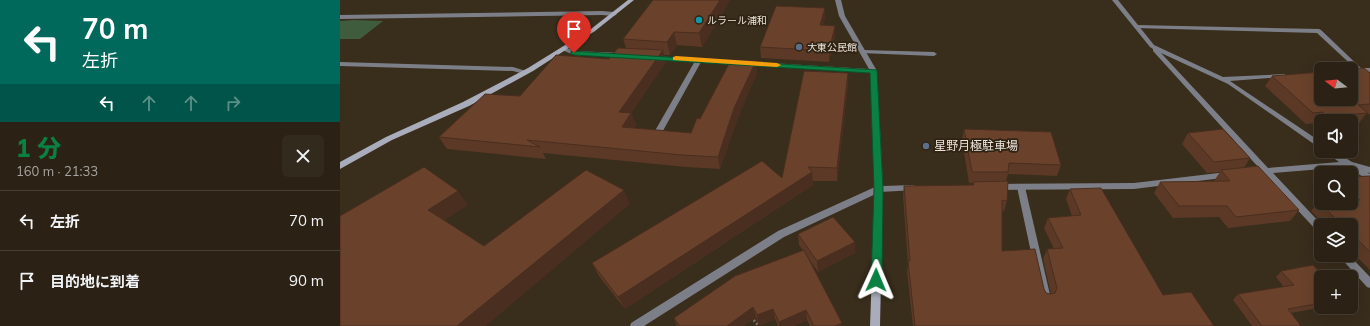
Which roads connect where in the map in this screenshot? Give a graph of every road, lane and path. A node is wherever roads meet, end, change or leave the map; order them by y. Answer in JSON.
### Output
{"nodes":[{"id":1,"x":631,"y":0,"type":"edge"},
{"id":2,"x":838,"y":0,"type":"edge"},
{"id":3,"x":1114,"y":0,"type":"edge"},
{"id":4,"x":614,"y":14,"type":"junction"},
{"id":5,"x":340,"y":17,"type":"edge"},
{"id":6,"x":1137,"y":27,"type":"junction"},
{"id":7,"x":1152,"y":46,"type":"junction"},
{"id":8,"x":564,"y":49,"type":"junction"},
{"id":9,"x":863,"y":52,"type":"junction"},
{"id":10,"x":934,"y":54,"type":"dead end"},
{"id":11,"x":628,"y":56,"type":"edge"},
{"id":12,"x":644,"y":57,"type":"edge"},
{"id":13,"x":699,"y":60,"type":"junction"},
{"id":14,"x":340,"y":64,"type":"edge"},
{"id":15,"x":1360,"y":70,"type":"joint"},
{"id":16,"x":1370,"y":70,"type":"edge"},
{"id":17,"x":874,"y":71,"type":"junction"},
{"id":18,"x":524,"y":72,"type":"junction"},
{"id":19,"x":1290,"y":74,"type":"edge"},
{"id":20,"x":1222,"y":79,"type":"junction"},
{"id":21,"x":656,"y":136,"type":"edge"},
{"id":22,"x":1314,"y":141,"type":"edge"},
{"id":23,"x":1338,"y":158,"type":"edge"},
{"id":24,"x":1347,"y":164,"type":"junction"},
{"id":25,"x":340,"y":166,"type":"edge"},
{"id":26,"x":1370,"y":170,"type":"edge"},
{"id":27,"x":1266,"y":171,"type":"junction"},
{"id":28,"x":1370,"y":178,"type":"edge"},
{"id":29,"x":1021,"y":187,"type":"junction"},
{"id":30,"x":918,"y":188,"type":"edge"},
{"id":31,"x":989,"y":188,"type":"edge"},
{"id":32,"x":878,"y":189,"type":"junction"},
{"id":33,"x":1314,"y":222,"type":"edge"},
{"id":34,"x":1350,"y":262,"type":"edge"},
{"id":35,"x":1370,"y":284,"type":"edge"},
{"id":36,"x":1046,"y":299,"type":"edge"},
{"id":37,"x":750,"y":314,"type":"edge"},
{"id":38,"x":636,"y":326,"type":"edge"},
{"id":39,"x":759,"y":326,"type":"edge"},
{"id":40,"x":875,"y":326,"type":"edge"}],
"edges":[{"from":1,"to":4,"type":"street"},
{"from":2,"to":9,"type":"street"},
{"from":3,"to":6,"type":"street"},
{"from":4,"to":5,"type":"street"},
{"from":4,"to":8,"type":"street"},
{"from":6,"to":7,"type":"street"},
{"from":6,"to":15,"type":"street"},
{"from":7,"to":20,"type":"street"},
{"from":7,"to":27,"type":"street"},
{"from":8,"to":11,"type":"street"},
{"from":8,"to":18,"type":"street"},
{"from":9,"to":10,"type":"street"},
{"from":9,"to":17,"type":"street"},
{"from":12,"to":13,"type":"street"},
{"from":13,"to":17,"type":"street"},
{"from":13,"to":21,"type":"street"},
{"from":14,"to":18,"type":"street"},
{"from":15,"to":16,"type":"street"},
{"from":17,"to":32,"type":"street"},
{"from":18,"to":25,"type":"street"},
{"from":19,"to":20,"type":"street"},
{"from":20,"to":22,"type":"street"},
{"from":23,"to":24,"type":"street"},
{"from":24,"to":26,"type":"street"},
{"from":24,"to":27,"type":"street"},
{"from":24,"to":28,"type":"street"},
{"from":27,"to":29,"type":"street"},
{"from":27,"to":33,"type":"street"},
{"from":29,"to":31,"type":"street"},
{"from":29,"to":36,"type":"street"},
{"from":30,"to":32,"type":"street"},
{"from":32,"to":38,"type":"street"},
{"from":32,"to":40,"type":"street"},
{"from":34,"to":35,"type":"street"},
{"from":37,"to":39,"type":"path"}]}
